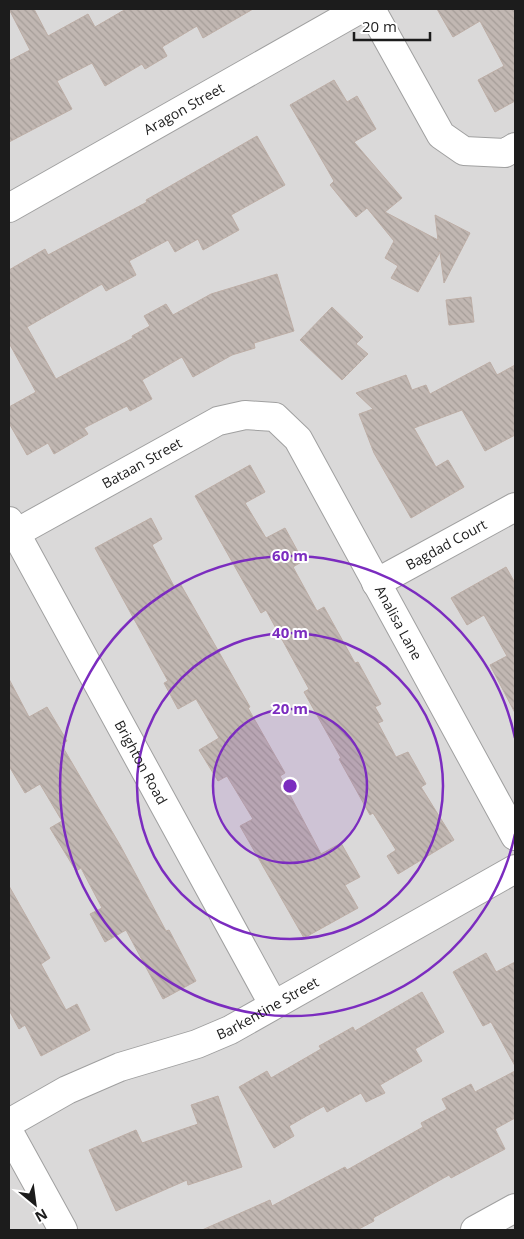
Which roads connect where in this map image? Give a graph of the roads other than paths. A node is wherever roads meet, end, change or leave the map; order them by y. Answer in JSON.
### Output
{"nodes":[{"id":1,"x":360,"y":9,"type":"edge"},
{"id":2,"x":371,"y":9,"type":"edge"},
{"id":3,"x":515,"y":146,"type":"edge"},
{"id":4,"x":9,"y":208,"type":"edge"},
{"id":5,"x":275,"y":416,"type":"joint"},
{"id":6,"x":515,"y":507,"type":"edge"},
{"id":7,"x":12,"y":527,"type":"edge"},
{"id":8,"x":376,"y":583,"type":"junction"},
{"id":9,"x":515,"y":836,"type":"edge"},
{"id":10,"x":515,"y":869,"type":"edge"},
{"id":11,"x":273,"y":1004,"type":"junction"},
{"id":12,"x":9,"y":1122,"type":"edge"},
{"id":13,"x":9,"y":1132,"type":"edge"},
{"id":14,"x":515,"y":1208,"type":"edge"},
{"id":15,"x":63,"y":1230,"type":"edge"},
{"id":16,"x":475,"y":1230,"type":"edge"}],
"edges":[{"from":1,"to":4,"type":"street","name":"Aragon Street"},
{"from":2,"to":3,"type":"street"},
{"from":5,"to":7,"type":"street","name":"Bataan Street"},
{"from":5,"to":8,"type":"street","name":"Analisa Lane"},
{"from":6,"to":8,"type":"street","name":"Bagdad Court"},
{"from":7,"to":11,"type":"street","name":"Brighton Road"},
{"from":8,"to":9,"type":"street","name":"Analisa Lane"},
{"from":10,"to":11,"type":"street","name":"Barkentine Street"},
{"from":11,"to":12,"type":"street","name":"Barkentine Street"},
{"from":13,"to":15,"type":"street"},
{"from":14,"to":16,"type":"street"}]}
